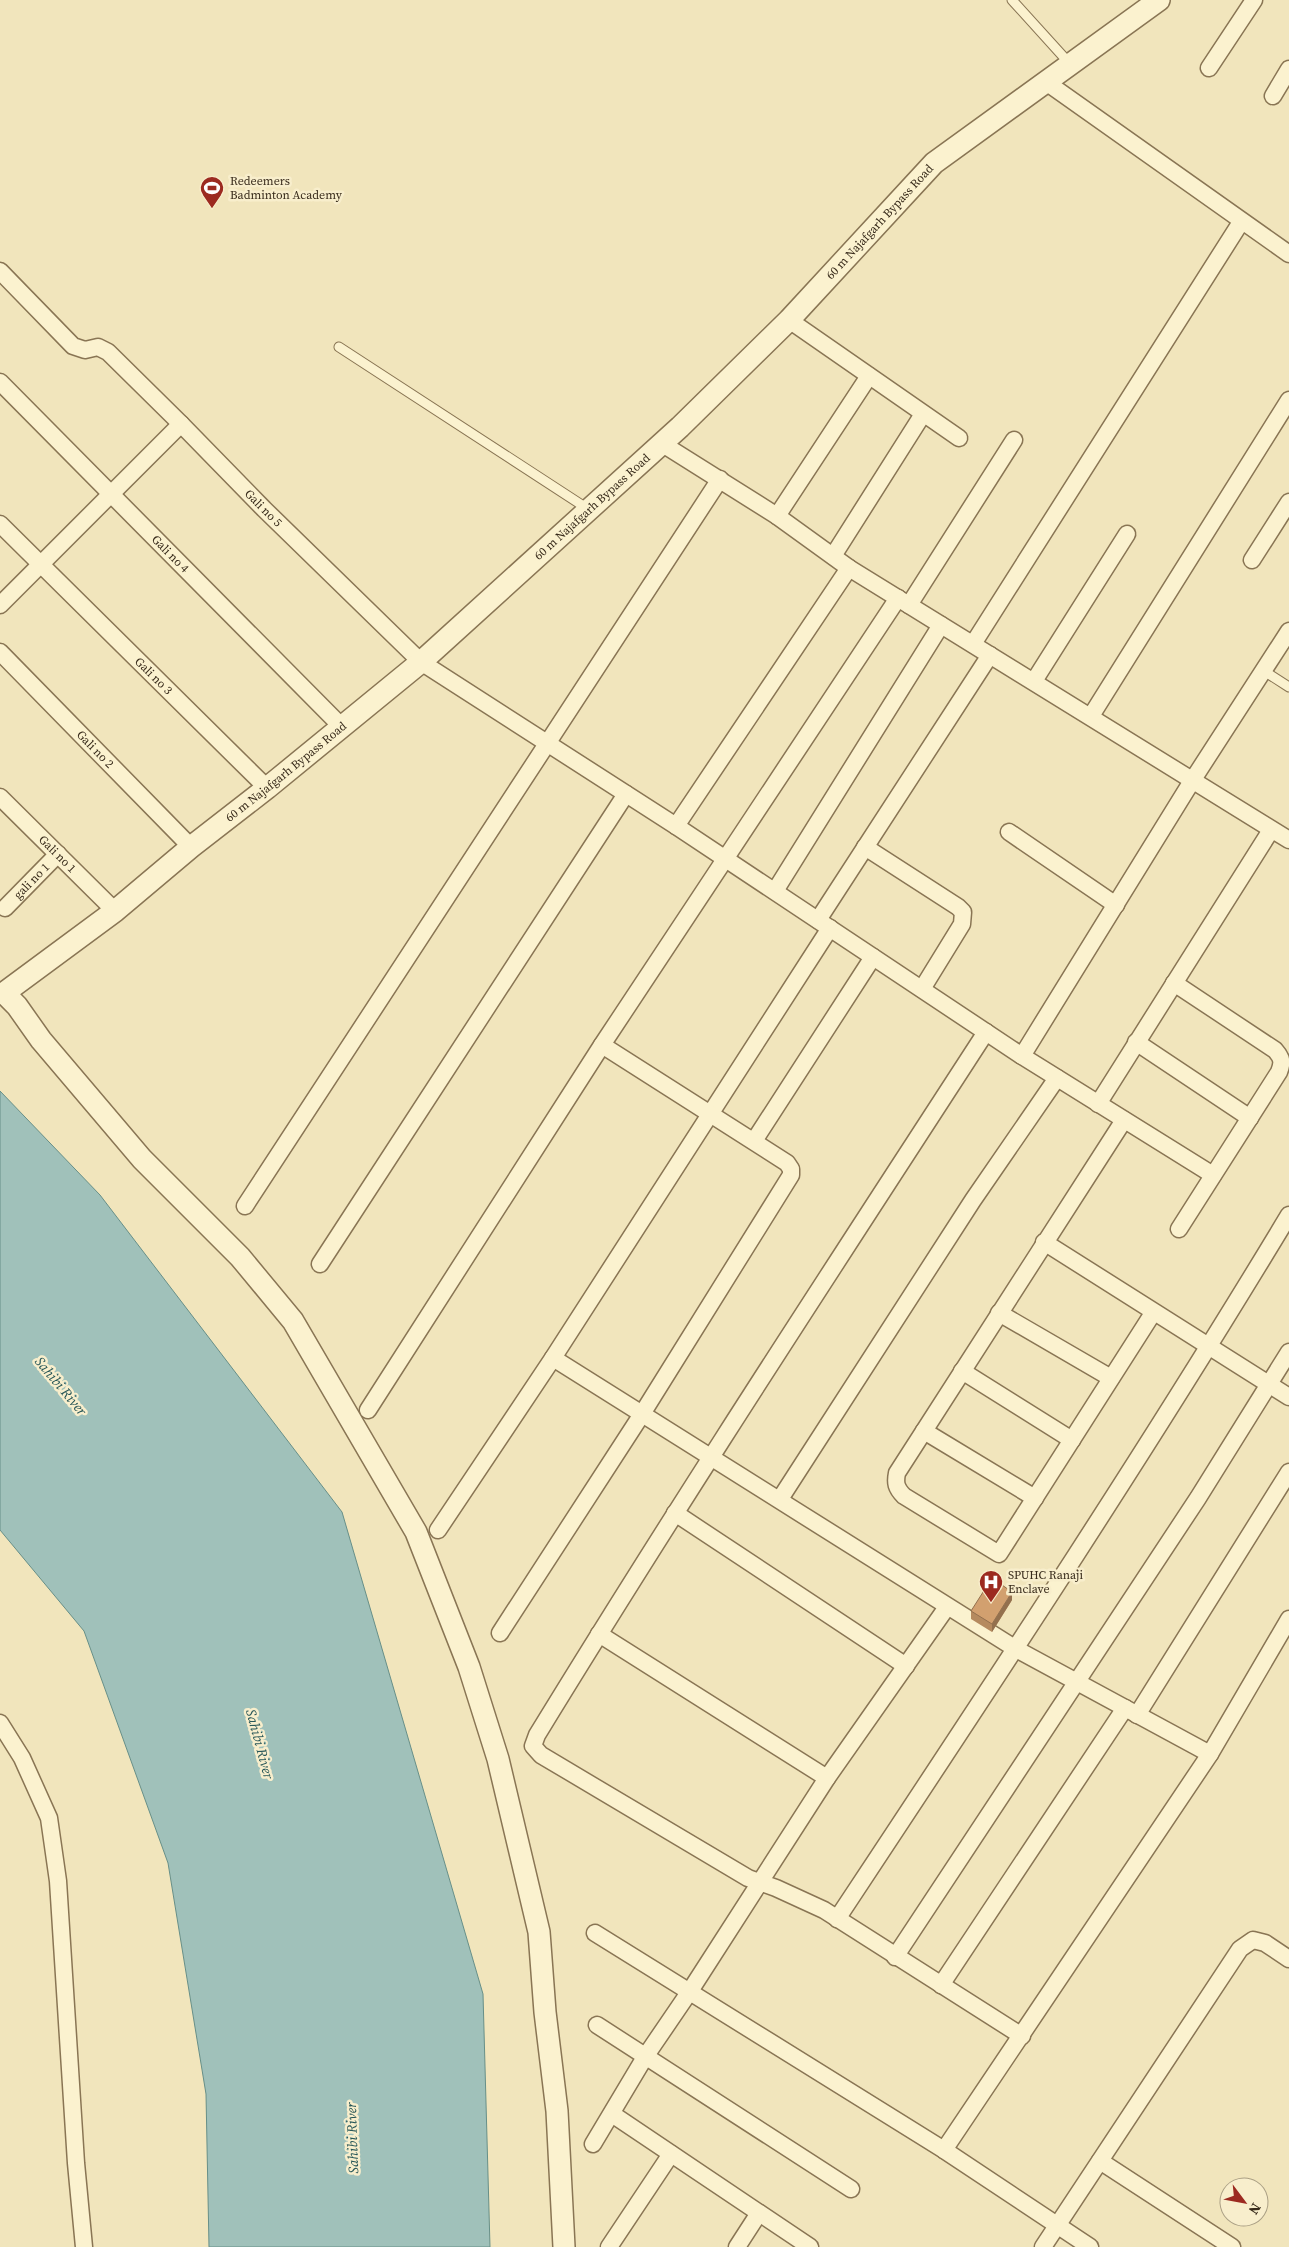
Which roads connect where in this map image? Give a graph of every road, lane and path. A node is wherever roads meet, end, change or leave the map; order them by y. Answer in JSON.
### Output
{"nodes":[{"id":1,"x":1012,"y":0,"type":"edge"},
{"id":2,"x":1159,"y":0,"type":"edge"},
{"id":3,"x":1254,"y":0,"type":"edge"},
{"id":4,"x":1070,"y":64,"type":"junction"},
{"id":5,"x":1209,"y":68,"type":"dead end"},
{"id":6,"x":1289,"y":69,"type":"edge"},
{"id":7,"x":1046,"y":82,"type":"junction"},
{"id":8,"x":1273,"y":96,"type":"dead end"},
{"id":9,"x":1242,"y":222,"type":"junction"},
{"id":10,"x":1289,"y":254,"type":"edge"},
{"id":11,"x":0,"y":272,"type":"edge"},
{"id":12,"x":789,"y":320,"type":"junction"},
{"id":13,"x":339,"y":347,"type":"dead end"},
{"id":14,"x":869,"y":376,"type":"junction"},
{"id":15,"x":0,"y":382,"type":"edge"},
{"id":16,"x":1289,"y":400,"type":"edge"},
{"id":17,"x":922,"y":414,"type":"junction"},
{"id":18,"x":182,"y":424,"type":"junction"},
{"id":19,"x":958,"y":438,"type":"dead end"},
{"id":20,"x":1014,"y":440,"type":"dead end"},
{"id":21,"x":661,"y":443,"type":"junction"},
{"id":22,"x":720,"y":479,"type":"junction"},
{"id":23,"x":112,"y":492,"type":"junction"},
{"id":24,"x":1289,"y":502,"type":"edge"},
{"id":25,"x":588,"y":509,"type":"junction"},
{"id":26,"x":777,"y":516,"type":"junction"},
{"id":27,"x":0,"y":524,"type":"edge"},
{"id":28,"x":1127,"y":534,"type":"dead end"},
{"id":29,"x":833,"y":556,"type":"junction"},
{"id":30,"x":1252,"y":560,"type":"dead end"},
{"id":31,"x":40,"y":565,"type":"junction"},
{"id":32,"x":849,"y":568,"type":"junction"},
{"id":33,"x":903,"y":602,"type":"junction"},
{"id":34,"x":0,"y":605,"type":"edge"},
{"id":35,"x":941,"y":625,"type":"junction"},
{"id":36,"x":1289,"y":631,"type":"edge"},
{"id":37,"x":973,"y":644,"type":"junction"},
{"id":38,"x":0,"y":652,"type":"edge"},
{"id":39,"x":990,"y":655,"type":"junction"},
{"id":40,"x":422,"y":662,"type":"junction"},
{"id":41,"x":1264,"y":671,"type":"junction"},
{"id":42,"x":1034,"y":681,"type":"junction"},
{"id":43,"x":1289,"y":687,"type":"edge"},
{"id":44,"x":1091,"y":716,"type":"junction"},
{"id":45,"x":342,"y":727,"type":"junction"},
{"id":46,"x":549,"y":743,"type":"junction"},
{"id":47,"x":1192,"y":781,"type":"junction"},
{"id":48,"x":267,"y":788,"type":"junction"},
{"id":49,"x":626,"y":794,"type":"junction"},
{"id":50,"x":0,"y":798,"type":"edge"},
{"id":51,"x":676,"y":826,"type":"junction"},
{"id":52,"x":1271,"y":830,"type":"junction"},
{"id":53,"x":1009,"y":832,"type":"dead end"},
{"id":54,"x":1289,"y":840,"type":"edge"},
{"id":55,"x":190,"y":847,"type":"junction"},
{"id":56,"x":865,"y":847,"type":"junction"},
{"id":57,"x":58,"y":854,"type":"junction"},
{"id":58,"x":726,"y":858,"type":"junction"},
{"id":59,"x":775,"y":891,"type":"junction"},
{"id":60,"x":1116,"y":905,"type":"junction"},
{"id":61,"x":5,"y":908,"type":"dead end"},
{"id":62,"x":115,"y":911,"type":"junction"},
{"id":63,"x":824,"y":924,"type":"junction"},
{"id":64,"x":873,"y":957,"type":"junction"},
{"id":65,"x":1174,"y":983,"type":"junction"},
{"id":66,"x":922,"y":989,"type":"junction"},
{"id":67,"x":986,"y":1032,"type":"junction"},
{"id":68,"x":1136,"y":1042,"type":"junction"},
{"id":69,"x":602,"y":1045,"type":"junction"},
{"id":70,"x":1022,"y":1056,"type":"junction"},
{"id":71,"x":1283,"y":1057,"type":"edge"},
{"id":72,"x":1057,"y":1078,"type":"junction"},
{"id":73,"x":1098,"y":1104,"type":"junction"},
{"id":74,"x":711,"y":1115,"type":"junction"},
{"id":75,"x":1250,"y":1118,"type":"junction"},
{"id":76,"x":1124,"y":1120,"type":"junction"},
{"id":77,"x":754,"y":1141,"type":"junction"},
{"id":78,"x":1213,"y":1175,"type":"junction"},
{"id":79,"x":245,"y":1206,"type":"dead end"},
{"id":80,"x":1289,"y":1215,"type":"edge"},
{"id":81,"x":1179,"y":1229,"type":"dead end"},
{"id":82,"x":1044,"y":1242,"type":"junction"},
{"id":83,"x":320,"y":1264,"type":"dead end"},
{"id":84,"x":999,"y":1312,"type":"junction"},
{"id":85,"x":1153,"y":1313,"type":"junction"},
{"id":86,"x":1209,"y":1346,"type":"junction"},
{"id":87,"x":1289,"y":1352,"type":"edge"},
{"id":88,"x":553,"y":1358,"type":"junction"},
{"id":89,"x":962,"y":1371,"type":"junction"},
{"id":90,"x":1112,"y":1378,"type":"junction"},
{"id":91,"x":1269,"y":1385,"type":"junction"},
{"id":92,"x":1289,"y":1398,"type":"edge"},
{"id":93,"x":368,"y":1410,"type":"dead end"},
{"id":94,"x":642,"y":1414,"type":"junction"},
{"id":95,"x":924,"y":1431,"type":"junction"},
{"id":96,"x":1072,"y":1440,"type":"junction"},
{"id":97,"x":712,"y":1456,"type":"junction"},
{"id":98,"x":1289,"y":1472,"type":"edge"},
{"id":99,"x":1035,"y":1498,"type":"junction"},
{"id":100,"x":780,"y":1499,"type":"junction"},
{"id":101,"x":675,"y":1513,"type":"junction"},
{"id":102,"x":438,"y":1530,"type":"dead end"},
{"id":103,"x":947,"y":1607,"type":"junction"},
{"id":104,"x":1289,"y":1619,"type":"edge"},
{"id":105,"x":500,"y":1633,"type":"dead end"},
{"id":106,"x":599,"y":1634,"type":"junction"},
{"id":107,"x":1016,"y":1649,"type":"junction"},
{"id":108,"x":906,"y":1666,"type":"junction"},
{"id":109,"x":1076,"y":1682,"type":"junction"},
{"id":110,"x":1131,"y":1712,"type":"junction"},
{"id":111,"x":0,"y":1723,"type":"edge"},
{"id":112,"x":1210,"y":1754,"type":"junction"},
{"id":113,"x":827,"y":1778,"type":"junction"},
{"id":114,"x":760,"y":1884,"type":"junction"},
{"id":115,"x":837,"y":1919,"type":"junction"},
{"id":116,"x":595,"y":1933,"type":"dead end"},
{"id":117,"x":895,"y":1957,"type":"junction"},
{"id":118,"x":1289,"y":1959,"type":"edge"},
{"id":119,"x":941,"y":1985,"type":"junction"},
{"id":120,"x":690,"y":1991,"type":"junction"},
{"id":121,"x":597,"y":2025,"type":"dead end"},
{"id":122,"x":1022,"y":2036,"type":"junction"},
{"id":123,"x":645,"y":2057,"type":"junction"},
{"id":124,"x":612,"y":2114,"type":"junction"},
{"id":125,"x":593,"y":2144,"type":"dead end"},
{"id":126,"x":944,"y":2150,"type":"junction"},
{"id":127,"x":671,"y":2154,"type":"junction"},
{"id":128,"x":1100,"y":2161,"type":"junction"},
{"id":129,"x":851,"y":2189,"type":"dead end"},
{"id":130,"x":759,"y":2213,"type":"junction"},
{"id":131,"x":1058,"y":2224,"type":"junction"},
{"id":132,"x":800,"y":2244,"type":"edge"},
{"id":133,"x":84,"y":2247,"type":"edge"},
{"id":134,"x":564,"y":2247,"type":"edge"},
{"id":135,"x":609,"y":2247,"type":"edge"},
{"id":136,"x":737,"y":2247,"type":"edge"},
{"id":137,"x":1043,"y":2247,"type":"edge"},
{"id":138,"x":1090,"y":2247,"type":"edge"},
{"id":139,"x":1232,"y":2247,"type":"edge"}],
"edges":[{"from":1,"to":4,"type":"lane"},
{"from":2,"to":4,"type":"street","name":"60 m Najafgarh Bypass Road"},
{"from":3,"to":5,"type":"street"},
{"from":4,"to":7,"type":"street","name":"60 m Najafgarh Bypass Road"},
{"from":6,"to":8,"type":"street"},
{"from":7,"to":9,"type":"street"},
{"from":7,"to":12,"type":"street","name":"60 m Najafgarh Bypass Road"},
{"from":9,"to":10,"type":"street"},
{"from":9,"to":37,"type":"street"},
{"from":11,"to":18,"type":"street","name":"Gali no 5"},
{"from":12,"to":14,"type":"street"},
{"from":12,"to":21,"type":"street","name":"60 m Najafgarh Bypass Road"},
{"from":13,"to":25,"type":"lane"},
{"from":14,"to":17,"type":"street"},
{"from":14,"to":26,"type":"street"},
{"from":15,"to":23,"type":"street","name":"Gali no 4"},
{"from":16,"to":44,"type":"street"},
{"from":17,"to":19,"type":"street"},
{"from":17,"to":29,"type":"street"},
{"from":18,"to":23,"type":"street"},
{"from":18,"to":40,"type":"street","name":"Gali no 5"},
{"from":20,"to":33,"type":"street"},
{"from":21,"to":22,"type":"street"},
{"from":21,"to":25,"type":"street","name":"60 m Najafgarh Bypass Road"},
{"from":22,"to":26,"type":"street"},
{"from":22,"to":46,"type":"street"},
{"from":23,"to":31,"type":"street"},
{"from":23,"to":45,"type":"street","name":"Gali no 4"},
{"from":24,"to":30,"type":"street"},
{"from":25,"to":40,"type":"street","name":"60 m Najafgarh Bypass Road"},
{"from":26,"to":29,"type":"street"},
{"from":27,"to":31,"type":"street","name":"Gali no 3"},
{"from":28,"to":42,"type":"street"},
{"from":29,"to":32,"type":"street"},
{"from":31,"to":34,"type":"street"},
{"from":31,"to":48,"type":"street","name":"Gali no 3"},
{"from":32,"to":33,"type":"street"},
{"from":32,"to":51,"type":"street"},
{"from":33,"to":35,"type":"street"},
{"from":33,"to":58,"type":"street"},
{"from":35,"to":37,"type":"street"},
{"from":35,"to":59,"type":"street"},
{"from":36,"to":41,"type":"street"},
{"from":37,"to":39,"type":"street"},
{"from":38,"to":55,"type":"street","name":"Gali no 2"},
{"from":39,"to":42,"type":"street"},
{"from":39,"to":56,"type":"street"},
{"from":40,"to":45,"type":"street","name":"60 m Najafgarh Bypass Road"},
{"from":40,"to":46,"type":"street","name":"Gali no 5"},
{"from":41,"to":43,"type":"lane"},
{"from":41,"to":47,"type":"street"},
{"from":42,"to":44,"type":"street"},
{"from":44,"to":47,"type":"street"},
{"from":45,"to":48,"type":"street","name":"60 m Najafgarh Bypass Road"},
{"from":46,"to":49,"type":"street","name":"Gali no 5"},
{"from":46,"to":79,"type":"street"},
{"from":47,"to":52,"type":"street"},
{"from":47,"to":60,"type":"street"},
{"from":48,"to":55,"type":"street","name":"60 m Najafgarh Bypass Road"},
{"from":49,"to":51,"type":"street","name":"Gali no 5"},
{"from":49,"to":83,"type":"street"},
{"from":50,"to":57,"type":"street","name":"Gali no 1"},
{"from":51,"to":58,"type":"street","name":"Gali no 5"},
{"from":52,"to":54,"type":"street"},
{"from":52,"to":65,"type":"street"},
{"from":53,"to":60,"type":"street"},
{"from":55,"to":62,"type":"street","name":"60 m Najafgarh Bypass Road"},
{"from":56,"to":63,"type":"street"},
{"from":56,"to":66,"type":"street"},
{"from":57,"to":61,"type":"street","name":"gali no 1"},
{"from":57,"to":62,"type":"street","name":"Gali no 1"},
{"from":58,"to":59,"type":"street","name":"Gali no 5"},
{"from":58,"to":69,"type":"street"},
{"from":59,"to":63,"type":"street","name":"Gali no 5"},
{"from":60,"to":70,"type":"street"},
{"from":62,"to":134,"type":"street","name":"60 m Najafgarh Bypass Road"},
{"from":63,"to":64,"type":"street","name":"Gali no 5"},
{"from":63,"to":74,"type":"street"},
{"from":64,"to":66,"type":"street","name":"Gali no 5"},
{"from":64,"to":77,"type":"street"},
{"from":65,"to":68,"type":"street"},
{"from":65,"to":71,"type":"street"},
{"from":66,"to":67,"type":"street","name":"Gali no 5"},
{"from":67,"to":70,"type":"street","name":"Gali no 5"},
{"from":67,"to":97,"type":"street"},
{"from":68,"to":73,"type":"street"},
{"from":68,"to":75,"type":"street"},
{"from":69,"to":74,"type":"street"},
{"from":69,"to":93,"type":"street"},
{"from":70,"to":72,"type":"street","name":"Gali no 5"},
{"from":71,"to":75,"type":"street"},
{"from":72,"to":73,"type":"street","name":"Gali no 5"},
{"from":72,"to":100,"type":"street"},
{"from":73,"to":76,"type":"street","name":"Gali no 5"},
{"from":74,"to":77,"type":"street"},
{"from":74,"to":88,"type":"street"},
{"from":75,"to":78,"type":"street"},
{"from":76,"to":78,"type":"street","name":"Gali no 5"},
{"from":76,"to":82,"type":"street"},
{"from":77,"to":94,"type":"street"},
{"from":78,"to":81,"type":"street"},
{"from":80,"to":86,"type":"street"},
{"from":82,"to":84,"type":"street"},
{"from":82,"to":85,"type":"street"},
{"from":84,"to":89,"type":"street"},
{"from":84,"to":90,"type":"street"},
{"from":85,"to":86,"type":"street"},
{"from":85,"to":90,"type":"street"},
{"from":86,"to":91,"type":"street"},
{"from":86,"to":107,"type":"street"},
{"from":87,"to":91,"type":"street"},
{"from":88,"to":94,"type":"street"},
{"from":88,"to":102,"type":"street"},
{"from":89,"to":95,"type":"street"},
{"from":89,"to":96,"type":"street"},
{"from":90,"to":96,"type":"street"},
{"from":91,"to":92,"type":"street"},
{"from":91,"to":109,"type":"street"},
{"from":94,"to":97,"type":"street"},
{"from":94,"to":105,"type":"street"},
{"from":95,"to":99,"type":"street"},
{"from":95,"to":99,"type":"street"},
{"from":96,"to":99,"type":"street"},
{"from":97,"to":100,"type":"street"},
{"from":97,"to":101,"type":"street"},
{"from":98,"to":110,"type":"street"},
{"from":100,"to":103,"type":"street"},
{"from":101,"to":106,"type":"street"},
{"from":101,"to":108,"type":"street"},
{"from":103,"to":107,"type":"street"},
{"from":103,"to":108,"type":"street"},
{"from":104,"to":112,"type":"street"},
{"from":106,"to":113,"type":"street"},
{"from":106,"to":114,"type":"street"},
{"from":107,"to":109,"type":"street"},
{"from":107,"to":115,"type":"street"},
{"from":108,"to":113,"type":"street"},
{"from":109,"to":110,"type":"street"},
{"from":109,"to":117,"type":"street"},
{"from":110,"to":112,"type":"street"},
{"from":110,"to":119,"type":"street"},
{"from":111,"to":133,"type":"street"},
{"from":112,"to":122,"type":"street"},
{"from":113,"to":114,"type":"street"},
{"from":114,"to":115,"type":"street"},
{"from":114,"to":120,"type":"street"},
{"from":115,"to":117,"type":"street"},
{"from":116,"to":120,"type":"street"},
{"from":117,"to":119,"type":"street"},
{"from":118,"to":128,"type":"street"},
{"from":119,"to":122,"type":"street"},
{"from":120,"to":123,"type":"street"},
{"from":120,"to":126,"type":"street"},
{"from":121,"to":123,"type":"street"},
{"from":122,"to":126,"type":"street"},
{"from":123,"to":124,"type":"street"},
{"from":123,"to":129,"type":"street"},
{"from":124,"to":125,"type":"street"},
{"from":124,"to":127,"type":"street"},
{"from":126,"to":131,"type":"street"},
{"from":127,"to":130,"type":"street"},
{"from":127,"to":135,"type":"street"},
{"from":128,"to":131,"type":"street"},
{"from":128,"to":139,"type":"street"},
{"from":130,"to":132,"type":"street"},
{"from":130,"to":136,"type":"street"},
{"from":131,"to":137,"type":"street"},
{"from":131,"to":138,"type":"street"}]}
